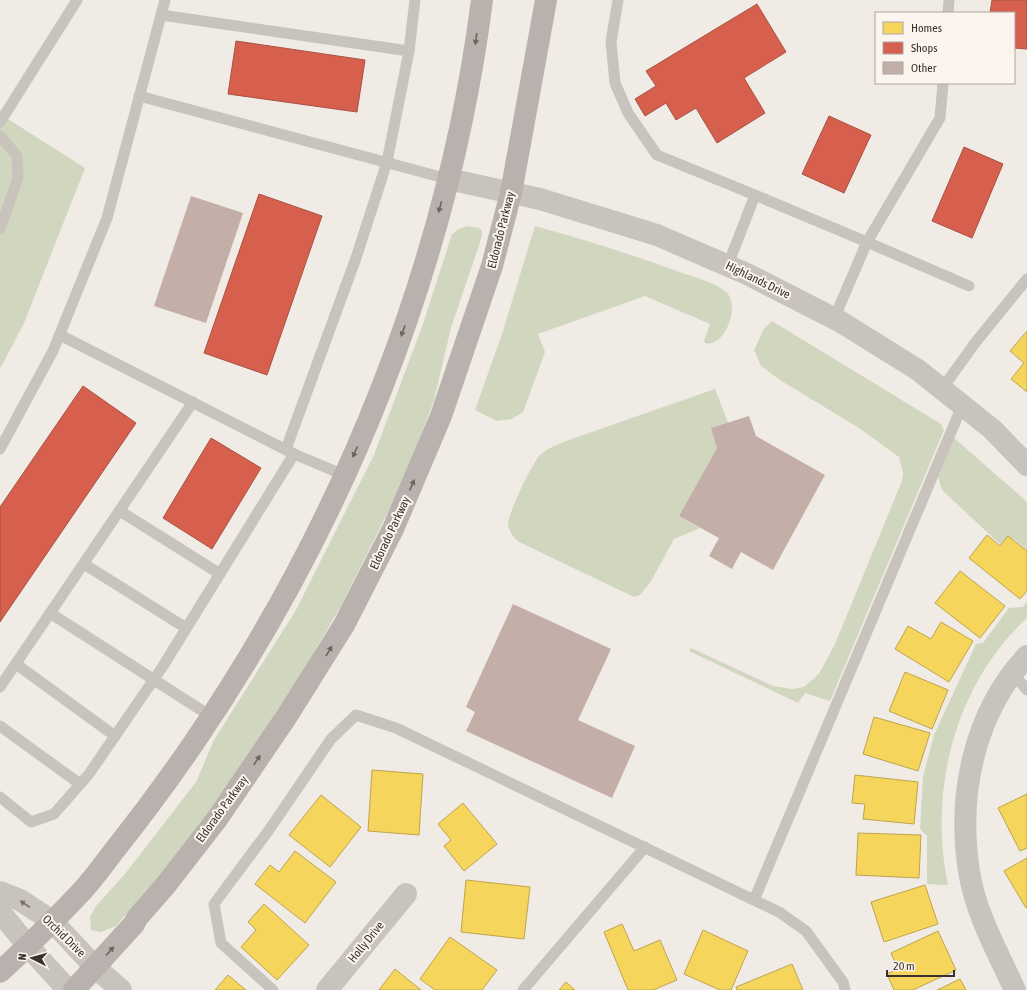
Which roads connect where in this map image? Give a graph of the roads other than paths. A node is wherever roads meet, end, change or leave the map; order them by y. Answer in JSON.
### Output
{"nodes":[{"id":1,"x":77,"y":0,"type":"edge"},
{"id":2,"x":165,"y":0,"type":"edge"},
{"id":3,"x":415,"y":0,"type":"edge"},
{"id":4,"x":482,"y":0,"type":"edge"},
{"id":5,"x":546,"y":0,"type":"edge"},
{"id":6,"x":618,"y":0,"type":"edge"},
{"id":7,"x":948,"y":0,"type":"edge"},
{"id":8,"x":948,"y":12,"type":"edge"},
{"id":9,"x":161,"y":15,"type":"junction"},
{"id":10,"x":409,"y":50,"type":"junction"},
{"id":11,"x":942,"y":84,"type":"edge"},
{"id":12,"x":139,"y":96,"type":"junction"},
{"id":13,"x":0,"y":122,"type":"edge"},
{"id":14,"x":0,"y":136,"type":"edge"},
{"id":15,"x":387,"y":162,"type":"junction"},
{"id":16,"x":448,"y":179,"type":"junction"},
{"id":17,"x":511,"y":193,"type":"junction"},
{"id":18,"x":755,"y":195,"type":"junction"},
{"id":19,"x":0,"y":229,"type":"edge"},
{"id":20,"x":867,"y":242,"type":"junction"},
{"id":21,"x":728,"y":265,"type":"junction"},
{"id":22,"x":1027,"y":279,"type":"edge"},
{"id":23,"x":969,"y":286,"type":"dead end"},
{"id":24,"x":834,"y":319,"type":"junction"},
{"id":25,"x":60,"y":334,"type":"junction"},
{"id":26,"x":942,"y":389,"type":"junction"},
{"id":27,"x":193,"y":402,"type":"junction"},
{"id":28,"x":962,"y":406,"type":"junction"},
{"id":29,"x":0,"y":449,"type":"edge"},
{"id":30,"x":290,"y":451,"type":"junction"},
{"id":31,"x":1027,"y":465,"type":"edge"},
{"id":32,"x":344,"y":475,"type":"junction"},
{"id":33,"x":120,"y":511,"type":"junction"},
{"id":34,"x":84,"y":564,"type":"junction"},
{"id":35,"x":220,"y":574,"type":"junction"},
{"id":36,"x":50,"y":614,"type":"junction"},
{"id":37,"x":186,"y":628,"type":"junction"},
{"id":38,"x":1027,"y":656,"type":"edge"},
{"id":39,"x":16,"y":664,"type":"junction"},
{"id":40,"x":1012,"y":672,"type":"junction"},
{"id":41,"x":153,"y":680,"type":"junction"},
{"id":42,"x":0,"y":687,"type":"edge"},
{"id":43,"x":1027,"y":690,"type":"edge"},
{"id":44,"x":212,"y":717,"type":"junction"},
{"id":45,"x":0,"y":726,"type":"edge"},
{"id":46,"x":115,"y":736,"type":"junction"},
{"id":47,"x":80,"y":784,"type":"junction"},
{"id":48,"x":0,"y":796,"type":"edge"},
{"id":49,"x":645,"y":847,"type":"junction"},
{"id":50,"x":0,"y":892,"type":"edge"},
{"id":51,"x":406,"y":894,"type":"dead end"},
{"id":52,"x":754,"y":900,"type":"junction"},
{"id":53,"x":0,"y":912,"type":"edge"},
{"id":54,"x":52,"y":921,"type":"junction"},
{"id":55,"x":28,"y":946,"type":"junction"},
{"id":56,"x":95,"y":967,"type":"junction"},
{"id":57,"x":0,"y":972,"type":"edge"},
{"id":58,"x":68,"y":990,"type":"edge"},
{"id":59,"x":74,"y":990,"type":"edge"},
{"id":60,"x":122,"y":990,"type":"edge"},
{"id":61,"x":273,"y":990,"type":"edge"},
{"id":62,"x":327,"y":990,"type":"edge"},
{"id":63,"x":523,"y":990,"type":"edge"},
{"id":64,"x":845,"y":990,"type":"edge"},
{"id":65,"x":1015,"y":990,"type":"edge"}],
"edges":[{"from":1,"to":13,"type":"lane"},
{"from":2,"to":9,"type":"lane"},
{"from":3,"to":10,"type":"lane"},
{"from":4,"to":16,"type":"main road","one_way":true},
{"from":5,"to":17,"type":"main road","name":"Eldorado Parkway"},
{"from":6,"to":18,"type":"lane"},
{"from":7,"to":8,"type":"lane"},
{"from":9,"to":10,"type":"lane"},
{"from":9,"to":12,"type":"lane"},
{"from":10,"to":15,"type":"lane"},
{"from":11,"to":20,"type":"lane"},
{"from":12,"to":15,"type":"lane"},
{"from":12,"to":25,"type":"lane"},
{"from":14,"to":19,"type":"lane"},
{"from":15,"to":16,"type":"lane"},
{"from":15,"to":30,"type":"lane"},
{"from":16,"to":17,"type":"street","name":"Highlands Drive"},
{"from":16,"to":32,"type":"main road","one_way":true},
{"from":17,"to":21,"type":"street","name":"Highlands Drive"},
{"from":56,"to":17,"type":"main road","name":"Eldorado Parkway","one_way":true},
{"from":18,"to":20,"type":"lane"},
{"from":18,"to":21,"type":"lane"},
{"from":20,"to":23,"type":"lane"},
{"from":20,"to":24,"type":"lane"},
{"from":21,"to":24,"type":"street","name":"Highlands Drive"},
{"from":22,"to":26,"type":"lane"},
{"from":24,"to":26,"type":"street","name":"Highlands Drive"},
{"from":25,"to":27,"type":"lane"},
{"from":25,"to":29,"type":"lane"},
{"from":26,"to":28,"type":"street","name":"Highlands Drive"},
{"from":27,"to":30,"type":"lane"},
{"from":27,"to":33,"type":"lane"},
{"from":28,"to":31,"type":"street","name":"Highlands Drive"},
{"from":28,"to":52,"type":"lane"},
{"from":30,"to":32,"type":"lane"},
{"from":30,"to":35,"type":"lane"},
{"from":32,"to":44,"type":"main road"},
{"from":33,"to":34,"type":"lane"},
{"from":33,"to":35,"type":"lane"},
{"from":34,"to":36,"type":"lane"},
{"from":34,"to":37,"type":"lane"},
{"from":35,"to":37,"type":"lane"},
{"from":36,"to":39,"type":"lane"},
{"from":36,"to":41,"type":"lane"},
{"from":37,"to":41,"type":"lane"},
{"from":38,"to":40,"type":"street"},
{"from":39,"to":42,"type":"lane"},
{"from":39,"to":46,"type":"lane"},
{"from":40,"to":43,"type":"lane"},
{"from":40,"to":65,"type":"street"},
{"from":41,"to":44,"type":"lane"},
{"from":41,"to":46,"type":"lane"},
{"from":44,"to":54,"type":"main road"},
{"from":45,"to":47,"type":"lane"},
{"from":46,"to":47,"type":"lane"},
{"from":47,"to":48,"type":"lane"},
{"from":49,"to":52,"type":"lane"},
{"from":49,"to":61,"type":"lane"},
{"from":49,"to":63,"type":"lane"},
{"from":54,"to":50,"type":"street","name":"Orchid Drive","one_way":true},
{"from":51,"to":62,"type":"street","name":"Holly Drive"},
{"from":52,"to":64,"type":"lane"},
{"from":53,"to":55,"type":"street"},
{"from":54,"to":55,"type":"main road"},
{"from":54,"to":56,"type":"street","name":"Orchid Drive"},
{"from":55,"to":57,"type":"main road"},
{"from":55,"to":58,"type":"street"},
{"from":56,"to":59,"type":"main road","name":"Eldorado Parkway"},
{"from":56,"to":60,"type":"street","name":"Orchid Drive"}]}
